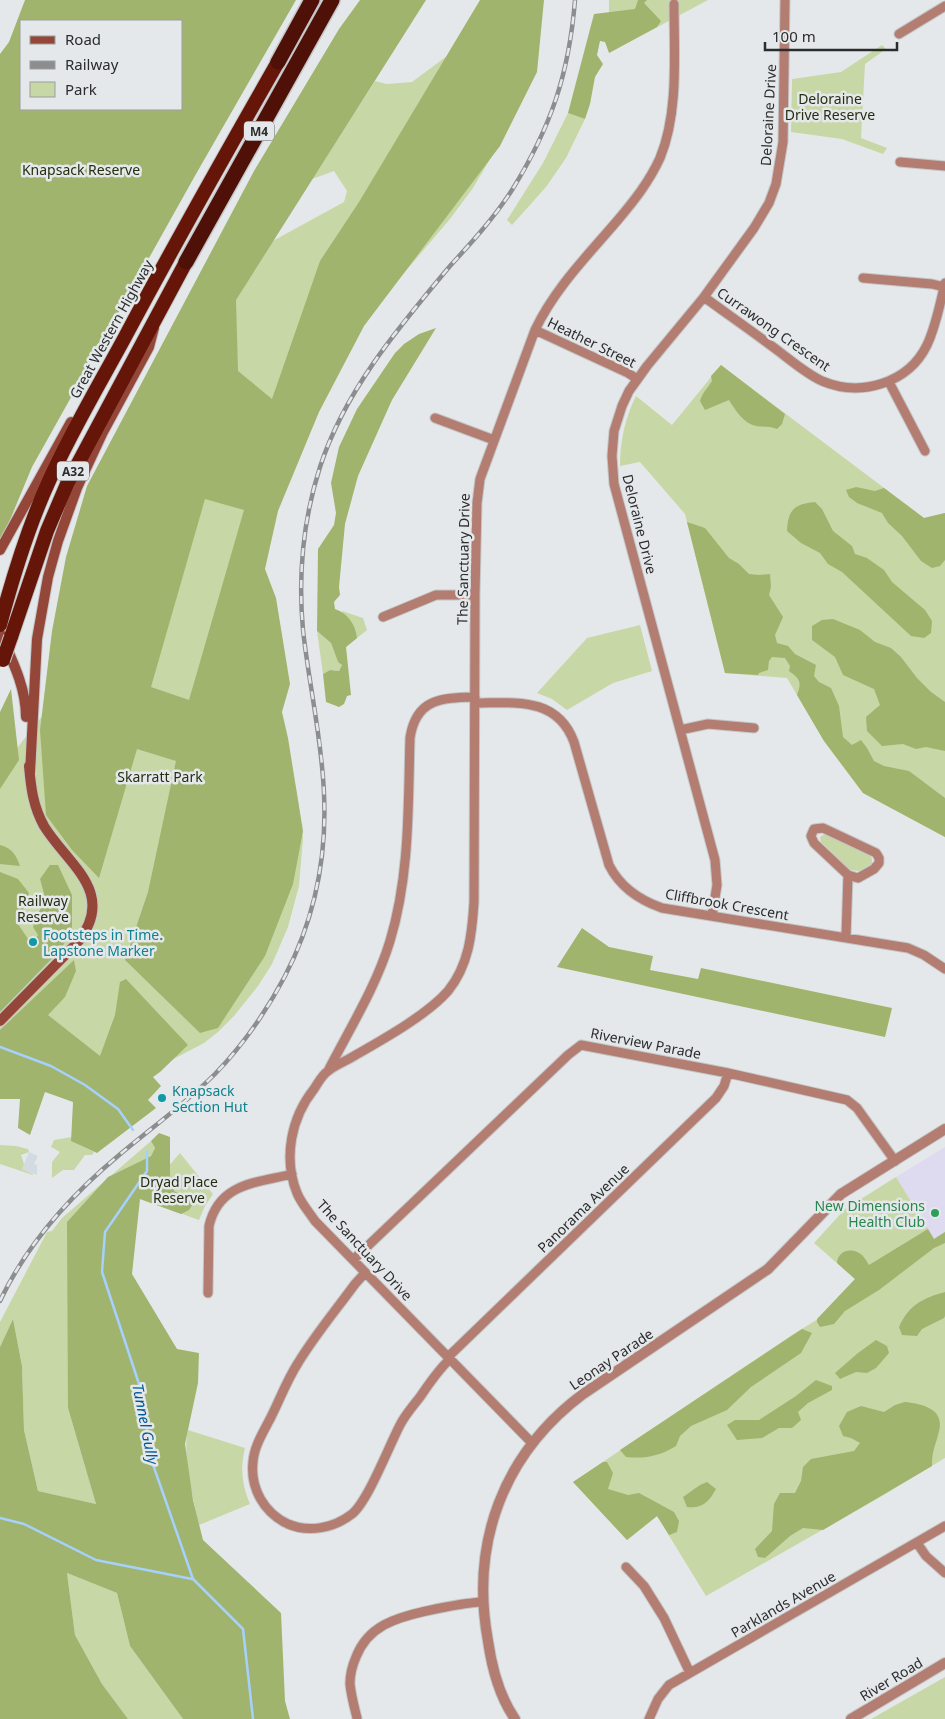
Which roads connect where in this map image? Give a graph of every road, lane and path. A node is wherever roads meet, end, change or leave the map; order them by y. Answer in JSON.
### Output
{"nodes":[{"id":1,"x":312,"y":0,"type":"edge"},
{"id":2,"x":332,"y":0,"type":"edge"},
{"id":3,"x":786,"y":0,"type":"edge"},
{"id":4,"x":674,"y":4,"type":"dead end"},
{"id":5,"x":945,"y":6,"type":"edge"},
{"id":6,"x":899,"y":34,"type":"dead end"},
{"id":7,"x":278,"y":62,"type":"joint"},
{"id":8,"x":900,"y":162,"type":"dead end"},
{"id":9,"x":945,"y":166,"type":"edge"},
{"id":10,"x":186,"y":262,"type":"joint"},
{"id":11,"x":863,"y":278,"type":"dead end"},
{"id":12,"x":945,"y":285,"type":"edge"},
{"id":13,"x":704,"y":297,"type":"junction"},
{"id":14,"x":140,"y":307,"type":"junction"},
{"id":15,"x":157,"y":315,"type":"junction"},
{"id":16,"x":535,"y":330,"type":"junction"},
{"id":17,"x":637,"y":379,"type":"junction"},
{"id":18,"x":889,"y":382,"type":"junction"},
{"id":19,"x":435,"y":418,"type":"dead end"},
{"id":20,"x":494,"y":440,"type":"junction"},
{"id":21,"x":924,"y":451,"type":"dead end"},
{"id":22,"x":0,"y":550,"type":"edge"},
{"id":23,"x":475,"y":595,"type":"junction"},
{"id":24,"x":383,"y":617,"type":"dead end"},
{"id":25,"x":1,"y":620,"type":"edge"},
{"id":26,"x":5,"y":635,"type":"edge"},
{"id":27,"x":2,"y":664,"type":"edge"},
{"id":28,"x":475,"y":700,"type":"junction"},
{"id":29,"x":754,"y":728,"type":"dead end"},
{"id":30,"x":680,"y":730,"type":"junction"},
{"id":31,"x":30,"y":772,"type":"junction"},
{"id":32,"x":848,"y":875,"type":"junction"},
{"id":33,"x":712,"y":916,"type":"junction"},
{"id":34,"x":846,"y":937,"type":"junction"},
{"id":35,"x":945,"y":969,"type":"edge"},
{"id":36,"x":0,"y":1021,"type":"edge"},
{"id":37,"x":344,"y":1040,"type":"junction"},
{"id":38,"x":356,"y":1055,"type":"junction"},
{"id":39,"x":328,"y":1071,"type":"junction"},
{"id":40,"x":728,"y":1073,"type":"junction"},
{"id":41,"x":945,"y":1129,"type":"edge"},
{"id":42,"x":895,"y":1161,"type":"junction"},
{"id":43,"x":292,"y":1174,"type":"junction"},
{"id":44,"x":353,"y":1260,"type":"junction"},
{"id":45,"x":365,"y":1272,"type":"junction"},
{"id":46,"x":208,"y":1293,"type":"dead end"},
{"id":47,"x":449,"y":1358,"type":"junction"},
{"id":48,"x":532,"y":1443,"type":"junction"},
{"id":49,"x":945,"y":1526,"type":"edge"},
{"id":50,"x":917,"y":1542,"type":"junction"},
{"id":51,"x":626,"y":1567,"type":"dead end"},
{"id":52,"x":945,"y":1573,"type":"edge"},
{"id":53,"x":482,"y":1602,"type":"junction"},
{"id":54,"x":945,"y":1663,"type":"edge"},
{"id":55,"x":690,"y":1673,"type":"junction"},
{"id":56,"x":357,"y":1718,"type":"dead end"},
{"id":57,"x":515,"y":1719,"type":"edge"},
{"id":58,"x":649,"y":1719,"type":"edge"},
{"id":59,"x":851,"y":1719,"type":"edge"}],
"edges":[{"from":1,"to":7,"type":"highway"},
{"from":2,"to":10,"type":"highway","number":"M4"},
{"from":3,"to":13,"type":"street","name":"Deloraine Drive"},
{"from":4,"to":16,"type":"street","name":"The Sanctuary Drive"},
{"from":5,"to":6,"type":"street"},
{"from":7,"to":14,"type":"highway","name":"Great Western Highway","number":"A32"},
{"from":8,"to":9,"type":"street"},
{"from":10,"to":15,"type":"highway","number":"A32"},
{"from":11,"to":12,"type":"street"},
{"from":12,"to":18,"type":"street","name":"Currawong Crescent"},
{"from":13,"to":17,"type":"street","name":"Deloraine Drive"},
{"from":13,"to":18,"type":"street","name":"Currawong Crescent"},
{"from":14,"to":22,"type":"main road"},
{"from":14,"to":25,"type":"highway","name":"Great Western Highway","number":"A32"},
{"from":15,"to":26,"type":"highway","number":"A32"},
{"from":15,"to":31,"type":"main road"},
{"from":16,"to":17,"type":"street","name":"Heather Street"},
{"from":16,"to":20,"type":"street","name":"The Sanctuary Drive"},
{"from":17,"to":30,"type":"street","name":"Deloraine Drive"},
{"from":18,"to":21,"type":"street"},
{"from":19,"to":20,"type":"street"},
{"from":20,"to":23,"type":"street","name":"The Sanctuary Drive"},
{"from":23,"to":24,"type":"street"},
{"from":23,"to":28,"type":"street","name":"The Sanctuary Drive"},
{"from":26,"to":27,"type":"highway","number":"A32","bridge":true},
{"from":26,"to":31,"type":"main road"},
{"from":28,"to":33,"type":"street","name":"Cliffbrook Crescent"},
{"from":28,"to":37,"type":"street","name":"Cliffbrook Crescent"},
{"from":28,"to":38,"type":"street","name":"The Sanctuary Drive"},
{"from":29,"to":30,"type":"street"},
{"from":30,"to":33,"type":"street","name":"Deloraine Drive"},
{"from":31,"to":36,"type":"main road"},
{"from":32,"to":32,"type":"street"},
{"from":32,"to":34,"type":"street"},
{"from":33,"to":34,"type":"street","name":"Cliffbrook Crescent"},
{"from":34,"to":35,"type":"street","name":"Cliffbrook Crescent"},
{"from":37,"to":38,"type":"street"},
{"from":37,"to":39,"type":"street","name":"Cliffbrook Crescent"},
{"from":38,"to":39,"type":"street","name":"The Sanctuary Drive"},
{"from":39,"to":43,"type":"street","name":"The Sanctuary Drive"},
{"from":40,"to":42,"type":"street","name":"Riverview Parade"},
{"from":40,"to":44,"type":"street","name":"Riverview Parade"},
{"from":40,"to":47,"type":"street","name":"Panorama Avenue"},
{"from":41,"to":42,"type":"street","name":"Leonay Parade"},
{"from":42,"to":48,"type":"street","name":"Leonay Parade"},
{"from":43,"to":44,"type":"street","name":"The Sanctuary Drive"},
{"from":43,"to":46,"type":"street"},
{"from":44,"to":45,"type":"street","name":"The Sanctuary Drive"},
{"from":45,"to":47,"type":"street","name":"The Sanctuary Drive"},
{"from":45,"to":47,"type":"street","name":"Panorama Avenue"},
{"from":47,"to":48,"type":"street","name":"The Sanctuary Drive"},
{"from":48,"to":53,"type":"street","name":"Leonay Parade"},
{"from":49,"to":50,"type":"street","name":"Parklands Avenue"},
{"from":50,"to":52,"type":"street"},
{"from":50,"to":55,"type":"street","name":"Parklands Avenue"},
{"from":51,"to":55,"type":"street"},
{"from":53,"to":56,"type":"street"},
{"from":53,"to":57,"type":"street","name":"Leonay Parade"},
{"from":54,"to":59,"type":"street","name":"River Road"},
{"from":55,"to":58,"type":"street","name":"Parklands Avenue"}]}
